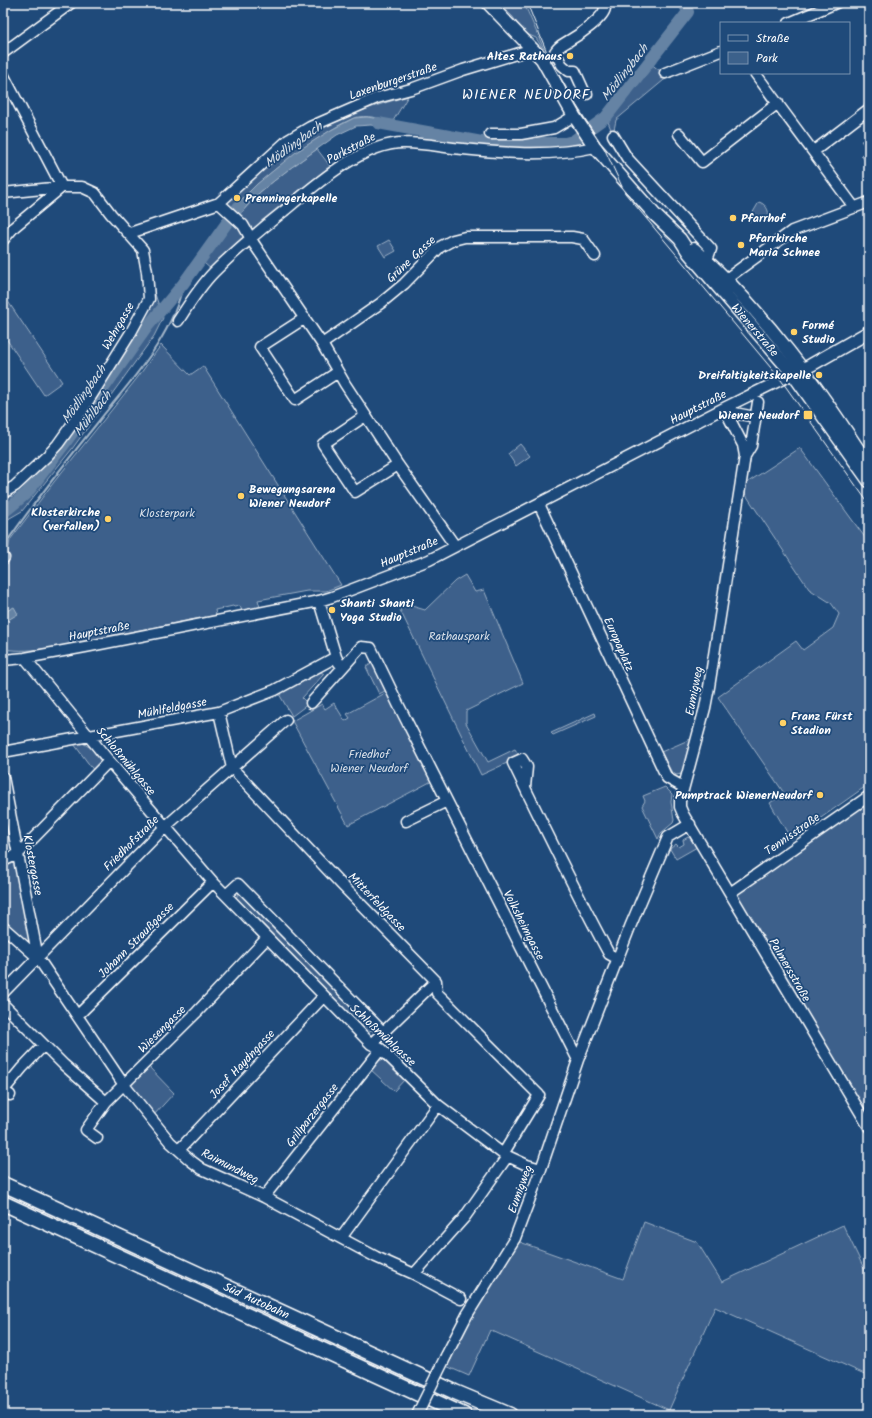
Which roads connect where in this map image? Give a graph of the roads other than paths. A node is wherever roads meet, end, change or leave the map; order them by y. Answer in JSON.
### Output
{"nodes":[{"id":1,"x":71,"y":3,"type":"edge"},
{"id":2,"x":488,"y":3,"type":"edge"},
{"id":3,"x":603,"y":3,"type":"edge"},
{"id":4,"x":836,"y":3,"type":"edge"},
{"id":5,"x":791,"y":22,"type":"edge"},
{"id":6,"x":531,"y":47,"type":"junction"},
{"id":7,"x":720,"y":51,"type":"edge"},
{"id":8,"x":3,"y":53,"type":"edge"},
{"id":9,"x":665,"y":73,"type":"dead end"},
{"id":10,"x":3,"y":74,"type":"edge"},
{"id":11,"x":756,"y":74,"type":"edge"},
{"id":12,"x":587,"y":94,"type":"dead end"},
{"id":13,"x":778,"y":103,"type":"junction"},
{"id":14,"x":869,"y":109,"type":"edge"},
{"id":15,"x":574,"y":116,"type":"junction"},
{"id":16,"x":490,"y":134,"type":"dead end"},
{"id":17,"x":679,"y":134,"type":"dead end"},
{"id":18,"x":613,"y":135,"type":"dead end"},
{"id":19,"x":589,"y":138,"type":"junction"},
{"id":20,"x":814,"y":151,"type":"junction"},
{"id":21,"x":62,"y":187,"type":"junction"},
{"id":22,"x":3,"y":193,"type":"edge"},
{"id":23,"x":869,"y":202,"type":"edge"},
{"id":24,"x":219,"y":203,"type":"junction"},
{"id":25,"x":854,"y":207,"type":"junction"},
{"id":26,"x":130,"y":233,"type":"junction"},
{"id":27,"x":251,"y":238,"type":"junction"},
{"id":28,"x":3,"y":240,"type":"edge"},
{"id":29,"x":680,"y":240,"type":"junction"},
{"id":30,"x":596,"y":256,"type":"dead end"},
{"id":31,"x":707,"y":260,"type":"junction"},
{"id":32,"x":726,"y":279,"type":"junction"},
{"id":33,"x":305,"y":318,"type":"junction"},
{"id":34,"x":178,"y":321,"type":"dead end"},
{"id":35,"x":869,"y":332,"type":"edge"},
{"id":36,"x":322,"y":344,"type":"junction"},
{"id":37,"x":338,"y":372,"type":"junction"},
{"id":38,"x":798,"y":372,"type":"junction"},
{"id":39,"x":758,"y":402,"type":"dead end"},
{"id":40,"x":724,"y":408,"type":"junction"},
{"id":41,"x":736,"y":413,"type":"dead end"},
{"id":42,"x":366,"y":416,"type":"junction"},
{"id":43,"x":756,"y":417,"type":"junction"},
{"id":44,"x":745,"y":456,"type":"junction"},
{"id":45,"x":398,"y":465,"type":"junction"},
{"id":46,"x":869,"y":466,"type":"edge"},
{"id":47,"x":869,"y":481,"type":"edge"},
{"id":48,"x":3,"y":493,"type":"edge"},
{"id":49,"x":539,"y":504,"type":"junction"},
{"id":50,"x":455,"y":546,"type":"junction"},
{"id":51,"x":319,"y":601,"type":"junction"},
{"id":52,"x":336,"y":657,"type":"junction"},
{"id":53,"x":25,"y":658,"type":"junction"},
{"id":54,"x":3,"y":660,"type":"edge"},
{"id":55,"x":342,"y":668,"type":"junction"},
{"id":56,"x":311,"y":703,"type":"dead end"},
{"id":57,"x":219,"y":712,"type":"junction"},
{"id":58,"x":286,"y":720,"type":"dead end"},
{"id":59,"x":90,"y":737,"type":"junction"},
{"id":60,"x":3,"y":752,"type":"edge"},
{"id":61,"x":109,"y":761,"type":"junction"},
{"id":62,"x":232,"y":768,"type":"junction"},
{"id":63,"x":3,"y":778,"type":"edge"},
{"id":64,"x":524,"y":787,"type":"dead end"},
{"id":65,"x":683,"y":787,"type":"junction"},
{"id":66,"x":869,"y":796,"type":"edge"},
{"id":67,"x":447,"y":801,"type":"junction"},
{"id":68,"x":406,"y":821,"type":"dead end"},
{"id":69,"x":690,"y":824,"type":"junction"},
{"id":70,"x":165,"y":828,"type":"junction"},
{"id":71,"x":18,"y":854,"type":"junction"},
{"id":72,"x":3,"y":861,"type":"edge"},
{"id":73,"x":213,"y":882,"type":"junction"},
{"id":74,"x":730,"y":893,"type":"junction"},
{"id":75,"x":226,"y":896,"type":"junction"},
{"id":76,"x":3,"y":927,"type":"edge"},
{"id":77,"x":267,"y":938,"type":"junction"},
{"id":78,"x":38,"y":958,"type":"junction"},
{"id":79,"x":618,"y":959,"type":"junction"},
{"id":80,"x":436,"y":981,"type":"junction"},
{"id":81,"x":3,"y":993,"type":"edge"},
{"id":82,"x":324,"y":996,"type":"junction"},
{"id":83,"x":3,"y":1004,"type":"edge"},
{"id":84,"x":78,"y":1016,"type":"junction"},
{"id":85,"x":383,"y":1032,"type":"junction"},
{"id":86,"x":371,"y":1044,"type":"junction"},
{"id":87,"x":44,"y":1045,"type":"junction"},
{"id":88,"x":381,"y":1049,"type":"junction"},
{"id":89,"x":578,"y":1060,"type":"junction"},
{"id":90,"x":124,"y":1085,"type":"junction"},
{"id":91,"x":10,"y":1095,"type":"dead end"},
{"id":92,"x":106,"y":1102,"type":"junction"},
{"id":93,"x":438,"y":1105,"type":"junction"},
{"id":94,"x":869,"y":1127,"type":"edge"},
{"id":95,"x":97,"y":1138,"type":"dead end"},
{"id":96,"x":179,"y":1150,"type":"junction"},
{"id":97,"x":505,"y":1156,"type":"junction"},
{"id":98,"x":541,"y":1169,"type":"junction"},
{"id":99,"x":3,"y":1184,"type":"edge"},
{"id":100,"x":264,"y":1197,"type":"junction"},
{"id":101,"x":3,"y":1202,"type":"edge"},
{"id":102,"x":341,"y":1238,"type":"junction"},
{"id":103,"x":414,"y":1274,"type":"junction"},
{"id":104,"x":461,"y":1299,"type":"dead end"},
{"id":105,"x":416,"y":1415,"type":"edge"},
{"id":106,"x":464,"y":1415,"type":"edge"},
{"id":107,"x":510,"y":1415,"type":"edge"}],
"edges":[{"from":1,"to":8,"type":"street"},
{"from":2,"to":6,"type":"main road","name":"Wienerstraße"},
{"from":3,"to":12,"type":"street"},
{"from":4,"to":5,"type":"street"},
{"from":6,"to":15,"type":"main road","name":"Wienerstraße"},
{"from":6,"to":24,"type":"street","name":"Laxenburgerstraße"},
{"from":7,"to":9,"type":"street"},
{"from":10,"to":21,"type":"street"},
{"from":11,"to":13,"type":"street"},
{"from":13,"to":17,"type":"street"},
{"from":13,"to":20,"type":"street"},
{"from":14,"to":20,"type":"street"},
{"from":15,"to":16,"type":"street"},
{"from":15,"to":19,"type":"main road","name":"Wienerstraße"},
{"from":18,"to":31,"type":"street"},
{"from":19,"to":27,"type":"street","name":"Parkstraße"},
{"from":19,"to":29,"type":"main road","name":"Wienerstraße"},
{"from":20,"to":25,"type":"street"},
{"from":21,"to":22,"type":"street"},
{"from":21,"to":26,"type":"street"},
{"from":21,"to":28,"type":"street"},
{"from":23,"to":25,"type":"street"},
{"from":24,"to":26,"type":"street","name":"Laxenburgerstraße"},
{"from":24,"to":27,"type":"street"},
{"from":25,"to":32,"type":"street"},
{"from":26,"to":48,"type":"street","name":"Wehrgasse"},
{"from":27,"to":33,"type":"street"},
{"from":27,"to":34,"type":"street","name":"Parkstraße"},
{"from":29,"to":31,"type":"main road","name":"Wienerstraße"},
{"from":29,"to":38,"type":"main road","name":"Wienerstraße"},
{"from":30,"to":36,"type":"street","name":"Grüne Gasse"},
{"from":31,"to":32,"type":"main road","name":"Wienerstraße"},
{"from":32,"to":38,"type":"main road","name":"Wienerstraße"},
{"from":33,"to":36,"type":"street"},
{"from":33,"to":37,"type":"street"},
{"from":35,"to":38,"type":"main road"},
{"from":36,"to":37,"type":"street"},
{"from":37,"to":42,"type":"street"},
{"from":38,"to":40,"type":"street","name":"Hauptstraße"},
{"from":38,"to":46,"type":"main road","name":"Wienerstraße"},
{"from":38,"to":47,"type":"main road","name":"Wienerstraße"},
{"from":39,"to":43,"type":"street"},
{"from":40,"to":44,"type":"street","name":"Eumigweg"},
{"from":40,"to":49,"type":"street","name":"Hauptstraße"},
{"from":41,"to":43,"type":"street"},
{"from":42,"to":45,"type":"street"},
{"from":42,"to":45,"type":"street"},
{"from":43,"to":44,"type":"street"},
{"from":44,"to":65,"type":"street","name":"Eumigweg"},
{"from":45,"to":50,"type":"street"},
{"from":49,"to":50,"type":"street","name":"Hauptstraße"},
{"from":49,"to":65,"type":"street","name":"Europaplatz"},
{"from":50,"to":51,"type":"street","name":"Hauptstraße"},
{"from":51,"to":52,"type":"street"},
{"from":51,"to":53,"type":"street","name":"Hauptstraße"},
{"from":52,"to":55,"type":"street"},
{"from":52,"to":57,"type":"street","name":"Mühlfeldgasse"},
{"from":53,"to":54,"type":"street","name":"Hauptstraße"},
{"from":53,"to":59,"type":"street","name":"Schloßmühlgasse"},
{"from":55,"to":56,"type":"street"},
{"from":55,"to":67,"type":"street","name":"Volksheimgasse"},
{"from":57,"to":59,"type":"street","name":"Mühlfeldgasse"},
{"from":57,"to":62,"type":"street"},
{"from":58,"to":62,"type":"street","name":"Friedhofstraße"},
{"from":59,"to":60,"type":"street","name":"Mühlfeldgasse"},
{"from":59,"to":61,"type":"street","name":"Schloßmühlgasse"},
{"from":61,"to":70,"type":"street","name":"Schloßmühlgasse"},
{"from":61,"to":71,"type":"street"},
{"from":62,"to":70,"type":"street","name":"Friedhofstraße"},
{"from":62,"to":80,"type":"street","name":"Mitterfeldgasse"},
{"from":63,"to":71,"type":"street","name":"Klostergasse"},
{"from":64,"to":79,"type":"street"},
{"from":65,"to":69,"type":"street","name":"Eumigweg"},
{"from":66,"to":74,"type":"street","name":"Tennisstraße"},
{"from":67,"to":68,"type":"street"},
{"from":67,"to":89,"type":"street","name":"Volksheimgasse"},
{"from":69,"to":74,"type":"street","name":"Palmersstraße"},
{"from":69,"to":79,"type":"street","name":"Eumigweg"},
{"from":70,"to":73,"type":"street","name":"Schloßmühlgasse"},
{"from":70,"to":78,"type":"street","name":"Friedhofstraße"},
{"from":71,"to":72,"type":"street"},
{"from":71,"to":78,"type":"street","name":"Klostergasse"},
{"from":73,"to":75,"type":"street","name":"Schloßmühlgasse"},
{"from":73,"to":84,"type":"street","name":"Johann Straußgasse"},
{"from":74,"to":94,"type":"street","name":"Palmersstraße"},
{"from":75,"to":77,"type":"street","name":"Schloßmühlgasse"},
{"from":75,"to":85,"type":"street","name":"Schloßmühlgasse"},
{"from":76,"to":78,"type":"street"},
{"from":77,"to":82,"type":"street","name":"Schloßmühlgasse"},
{"from":77,"to":90,"type":"street","name":"Wiesengasse"},
{"from":78,"to":81,"type":"street","name":"Friedhofstraße"},
{"from":78,"to":84,"type":"street","name":"Raimundweg"},
{"from":79,"to":89,"type":"street","name":"Eumigweg"},
{"from":80,"to":85,"type":"street"},
{"from":80,"to":97,"type":"street","name":"Mitterfeldgasse"},
{"from":82,"to":86,"type":"street","name":"Schloßmühlgasse"},
{"from":82,"to":96,"type":"street","name":"Josef Haydngasse"},
{"from":83,"to":87,"type":"street"},
{"from":84,"to":90,"type":"street","name":"Raimundweg"},
{"from":85,"to":86,"type":"street"},
{"from":86,"to":88,"type":"street","name":"Schloßmühlgasse"},
{"from":87,"to":91,"type":"street"},
{"from":87,"to":92,"type":"street"},
{"from":88,"to":93,"type":"street","name":"Schloßmühlgasse"},
{"from":88,"to":100,"type":"street","name":"Grillparzergasse"},
{"from":89,"to":98,"type":"street","name":"Eumigweg"},
{"from":90,"to":92,"type":"street","name":"Wiesengasse"},
{"from":90,"to":96,"type":"street","name":"Raimundweg"},
{"from":92,"to":95,"type":"street","name":"Wiesengasse"},
{"from":93,"to":97,"type":"street","name":"Schloßmühlgasse"},
{"from":93,"to":102,"type":"street"},
{"from":96,"to":100,"type":"street","name":"Raimundweg"},
{"from":97,"to":98,"type":"street","name":"Schloßmühlgasse"},
{"from":97,"to":103,"type":"street"},
{"from":98,"to":105,"type":"street","name":"Eumigweg","bridge":true},
{"from":99,"to":107,"type":"highway","name":"Süd Autobahn"},
{"from":100,"to":102,"type":"street","name":"Raimundweg"},
{"from":101,"to":106,"type":"highway","name":"Süd Autobahn"},
{"from":102,"to":103,"type":"street","name":"Raimundweg"},
{"from":103,"to":104,"type":"street","name":"Raimundweg"}]}
